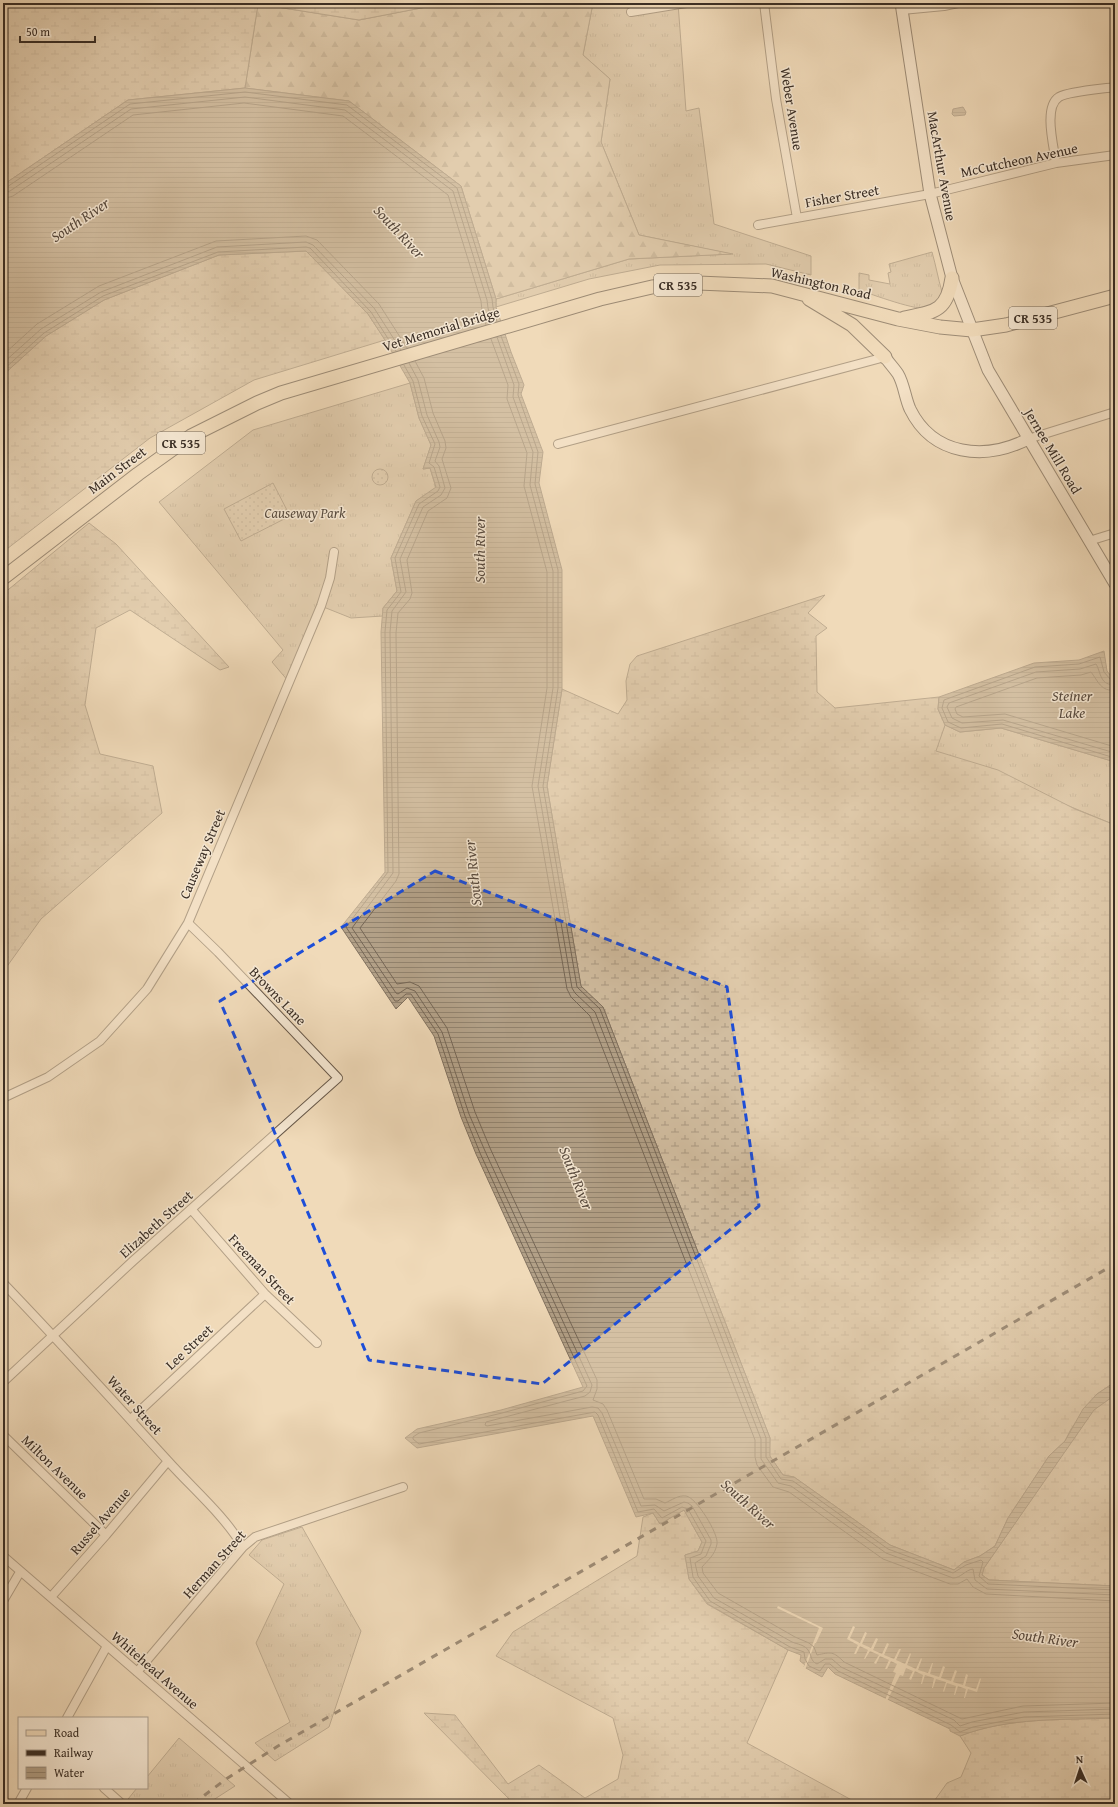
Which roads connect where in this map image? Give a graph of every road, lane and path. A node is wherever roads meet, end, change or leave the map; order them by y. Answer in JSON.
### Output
{"nodes":[{"id":1,"x":686,"y":3,"type":"edge"},
{"id":2,"x":764,"y":3,"type":"edge"},
{"id":3,"x":958,"y":3,"type":"edge"},
{"id":4,"x":901,"y":7,"type":"edge"},
{"id":5,"x":631,"y":12,"type":"dead end"},
{"id":6,"x":1115,"y":87,"type":"edge"},
{"id":7,"x":1115,"y":155,"type":"edge"},
{"id":8,"x":1056,"y":163,"type":"junction"},
{"id":9,"x":930,"y":194,"type":"junction"},
{"id":10,"x":797,"y":218,"type":"junction"},
{"id":11,"x":758,"y":225,"type":"dead end"},
{"id":12,"x":952,"y":278,"type":"junction"},
{"id":13,"x":799,"y":292,"type":"junction"},
{"id":14,"x":1115,"y":296,"type":"edge"},
{"id":15,"x":898,"y":319,"type":"junction"},
{"id":16,"x":518,"y":322,"type":"joint"},
{"id":17,"x":972,"y":330,"type":"junction"},
{"id":18,"x":885,"y":358,"type":"junction"},
{"id":19,"x":373,"y":366,"type":"joint"},
{"id":20,"x":1115,"y":412,"type":"edge"},
{"id":21,"x":1028,"y":439,"type":"junction"},
{"id":22,"x":558,"y":444,"type":"dead end"},
{"id":23,"x":1115,"y":533,"type":"edge"},
{"id":24,"x":1089,"y":541,"type":"junction"},
{"id":25,"x":334,"y":552,"type":"dead end"},
{"id":26,"x":3,"y":578,"type":"edge"},
{"id":27,"x":1115,"y":584,"type":"edge"},
{"id":28,"x":188,"y":922,"type":"junction"},
{"id":29,"x":329,"y":1087,"type":"joint"},
{"id":30,"x":3,"y":1098,"type":"edge"},
{"id":31,"x":191,"y":1209,"type":"junction"},
{"id":32,"x":3,"y":1283,"type":"edge"},
{"id":33,"x":265,"y":1294,"type":"junction"},
{"id":34,"x":54,"y":1336,"type":"junction"},
{"id":35,"x":317,"y":1343,"type":"dead end"},
{"id":36,"x":3,"y":1382,"type":"edge"},
{"id":37,"x":131,"y":1419,"type":"junction"},
{"id":38,"x":3,"y":1435,"type":"edge"},
{"id":39,"x":168,"y":1461,"type":"junction"},
{"id":40,"x":403,"y":1487,"type":"dead end"},
{"id":41,"x":106,"y":1535,"type":"junction"},
{"id":42,"x":243,"y":1547,"type":"junction"},
{"id":43,"x":4,"y":1558,"type":"edge"},
{"id":44,"x":20,"y":1572,"type":"junction"},
{"id":45,"x":51,"y":1597,"type":"junction"},
{"id":46,"x":3,"y":1601,"type":"edge"},
{"id":47,"x":107,"y":1646,"type":"junction"},
{"id":48,"x":137,"y":1672,"type":"junction"},
{"id":49,"x":68,"y":1717,"type":"edge"},
{"id":50,"x":26,"y":1789,"type":"edge"},
{"id":51,"x":105,"y":1789,"type":"edge"},
{"id":52,"x":286,"y":1803,"type":"edge"},
{"id":53,"x":18,"y":1804,"type":"edge"},
{"id":54,"x":122,"y":1804,"type":"edge"}],
"edges":[{"from":1,"to":5,"type":"street"},
{"from":2,"to":10,"type":"street","name":"Weber Avenue"},
{"from":3,"to":4,"type":"street"},
{"from":4,"to":9,"type":"street","name":"MacArthur Avenue"},
{"from":6,"to":8,"type":"street"},
{"from":7,"to":8,"type":"street","name":"McCutcheon Avenue"},
{"from":8,"to":9,"type":"street","name":"McCutcheon Avenue"},
{"from":9,"to":10,"type":"street","name":"Fisher Street"},
{"from":9,"to":12,"type":"street","name":"MacArthur Avenue"},
{"from":10,"to":11,"type":"street","name":"Fisher Street"},
{"from":12,"to":15,"type":"main road"},
{"from":12,"to":17,"type":"street","name":"MacArthur Avenue"},
{"from":13,"to":15,"type":"main road","name":"Washington Road","number":"CR 535"},
{"from":13,"to":16,"type":"main road","name":"Washington Road","number":"CR 535"},
{"from":13,"to":18,"type":"main road"},
{"from":14,"to":17,"type":"main road","name":"Washington Road","number":"CR 535"},
{"from":15,"to":17,"type":"main road","name":"Washington Road","number":"CR 535"},
{"from":16,"to":19,"type":"main road","name":"Vet Memorial Bridge","number":"CR 535"},
{"from":17,"to":21,"type":"street","name":"Jernee Mill Road"},
{"from":18,"to":21,"type":"street"},
{"from":18,"to":22,"type":"street"},
{"from":19,"to":26,"type":"main road","name":"Main Street","number":"CR 535"},
{"from":20,"to":21,"type":"street"},
{"from":21,"to":24,"type":"street","name":"Jernee Mill Road"},
{"from":23,"to":24,"type":"street"},
{"from":24,"to":27,"type":"street","name":"Jernee Mill Road"},
{"from":25,"to":28,"type":"street","name":"Causeway Street"},
{"from":28,"to":29,"type":"street","name":"Browns Lane"},
{"from":28,"to":30,"type":"street","name":"Causeway Street"},
{"from":29,"to":31,"type":"street","name":"Elizabeth Street"},
{"from":31,"to":33,"type":"street","name":"Freeman Street"},
{"from":31,"to":34,"type":"street","name":"Elizabeth Street"},
{"from":32,"to":34,"type":"street","name":"Water Street"},
{"from":33,"to":35,"type":"street","name":"Freeman Street"},
{"from":33,"to":37,"type":"street","name":"Lee Street"},
{"from":34,"to":36,"type":"street","name":"Elizabeth Street"},
{"from":34,"to":37,"type":"street","name":"Water Street"},
{"from":37,"to":39,"type":"street","name":"Water Street"},
{"from":38,"to":41,"type":"street","name":"Milton Avenue"},
{"from":39,"to":41,"type":"street","name":"Russel Avenue"},
{"from":39,"to":42,"type":"street","name":"Water Street"},
{"from":40,"to":42,"type":"street","name":"Herman Street"},
{"from":41,"to":45,"type":"street","name":"Russel Avenue"},
{"from":42,"to":48,"type":"street","name":"Herman Street"},
{"from":43,"to":44,"type":"street","name":"Whitehead Avenue"},
{"from":44,"to":45,"type":"street","name":"Whitehead Avenue"},
{"from":44,"to":46,"type":"street"},
{"from":45,"to":47,"type":"street","name":"Whitehead Avenue"},
{"from":47,"to":48,"type":"street","name":"Whitehead Avenue"},
{"from":47,"to":49,"type":"street"},
{"from":48,"to":52,"type":"street","name":"Whitehead Avenue"},
{"from":50,"to":53,"type":"street"},
{"from":51,"to":54,"type":"street"}]}
